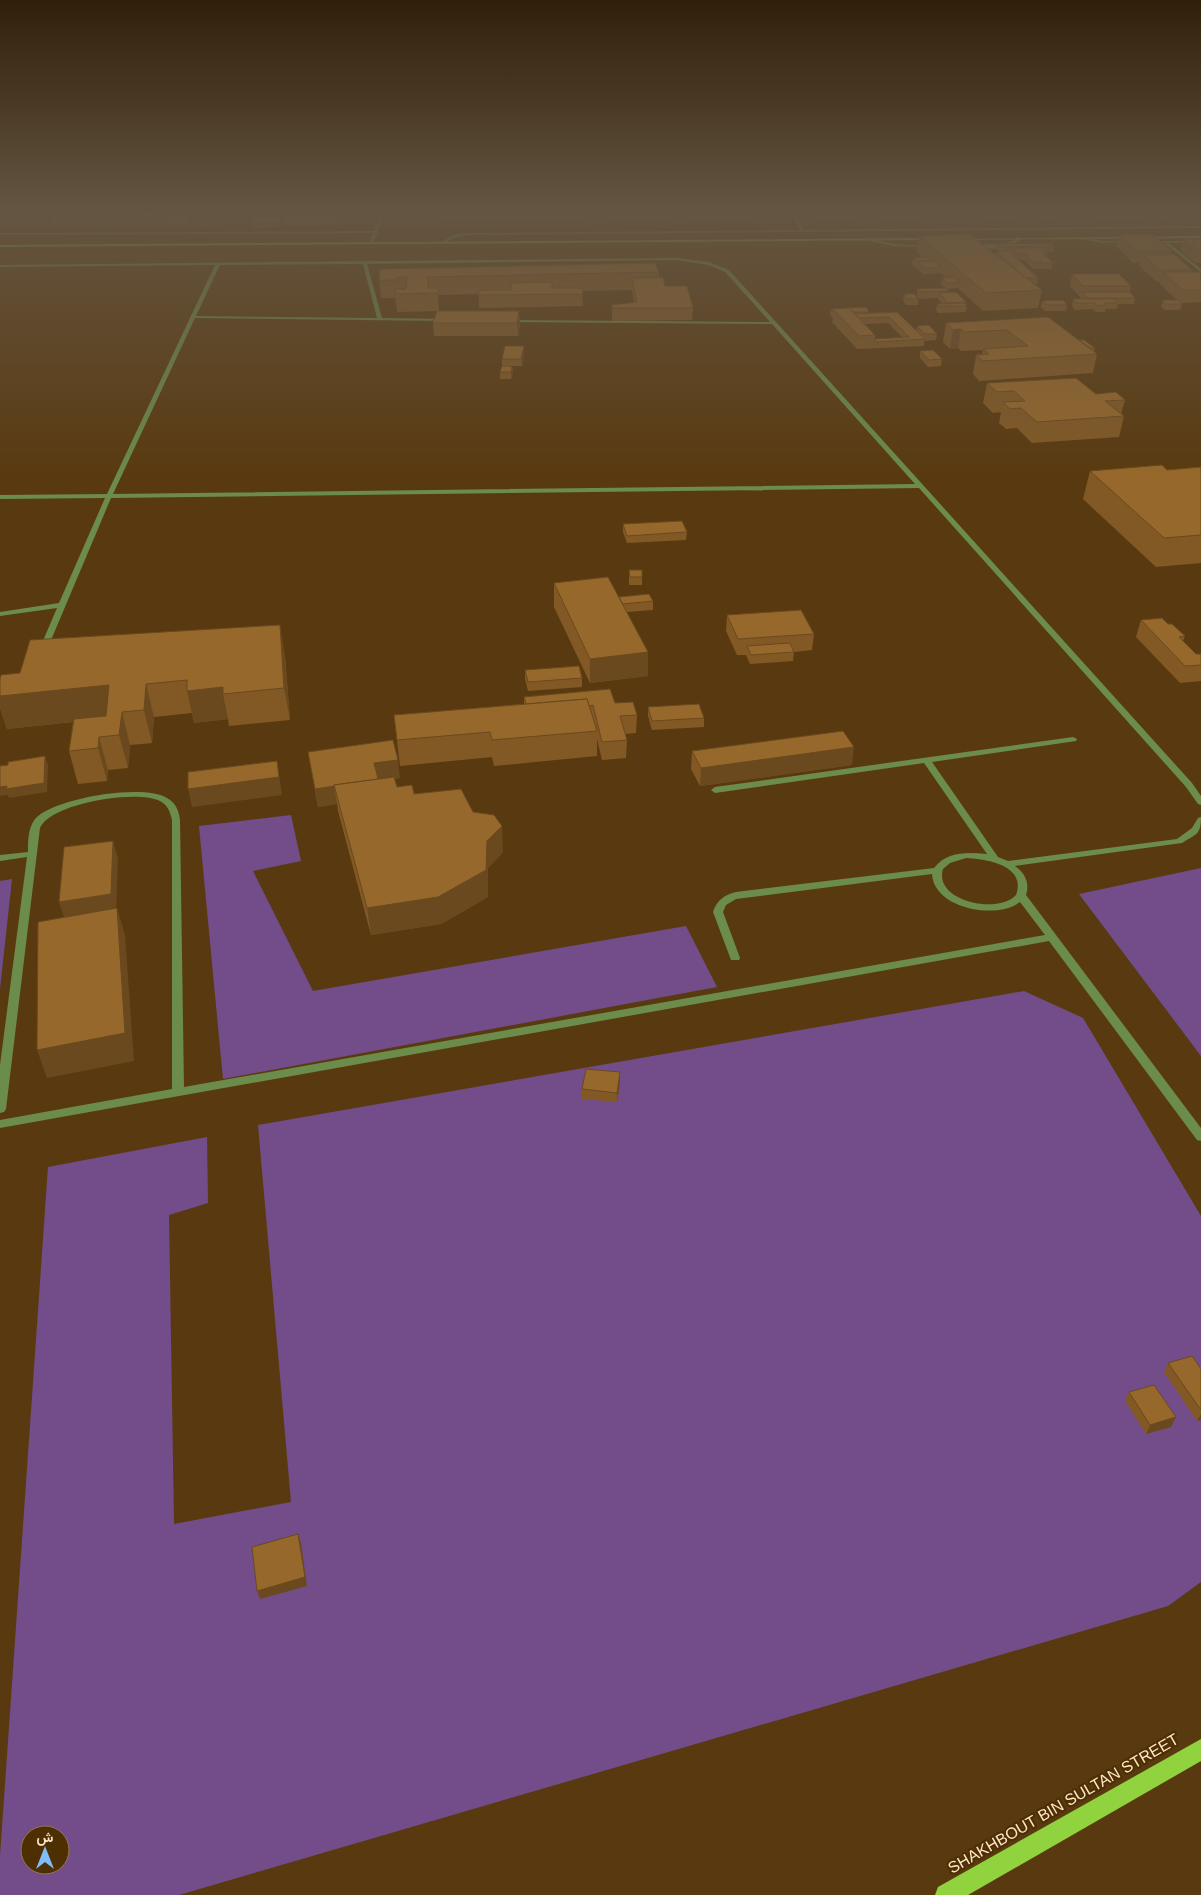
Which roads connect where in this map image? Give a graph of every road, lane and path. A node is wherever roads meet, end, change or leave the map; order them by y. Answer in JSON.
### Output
{"nodes":[{"id":1,"x":202,"y":298,"type":"edge"},
{"id":2,"x":374,"y":298,"type":"edge"},
{"id":3,"x":751,"y":298,"type":"edge"},
{"id":4,"x":193,"y":317,"type":"junction"},
{"id":5,"x":380,"y":319,"type":"junction"},
{"id":6,"x":449,"y":320,"type":"edge"},
{"id":7,"x":498,"y":320,"type":"edge"},
{"id":8,"x":773,"y":323,"type":"junction"},
{"id":9,"x":920,"y":486,"type":"junction"},
{"id":10,"x":109,"y":496,"type":"junction"},
{"id":11,"x":0,"y":497,"type":"edge"},
{"id":12,"x":62,"y":605,"type":"junction"},
{"id":13,"x":0,"y":614,"type":"edge"},
{"id":14,"x":40,"y":656,"type":"edge"},
{"id":15,"x":1073,"y":738,"type":"dead end"},
{"id":16,"x":926,"y":759,"type":"junction"},
{"id":17,"x":715,"y":790,"type":"dead end"},
{"id":18,"x":1201,"y":802,"type":"edge"},
{"id":19,"x":1201,"y":820,"type":"edge"},
{"id":20,"x":32,"y":854,"type":"junction"},
{"id":21,"x":0,"y":858,"type":"edge"},
{"id":22,"x":994,"y":858,"type":"junction"},
{"id":23,"x":1006,"y":864,"type":"junction"},
{"id":24,"x":938,"y":870,"type":"junction"},
{"id":25,"x":1021,"y":896,"type":"junction"},
{"id":26,"x":1051,"y":937,"type":"junction"},
{"id":27,"x":735,"y":958,"type":"dead end"},
{"id":28,"x":0,"y":1090,"type":"edge"},
{"id":29,"x":178,"y":1092,"type":"junction"},
{"id":30,"x":0,"y":1109,"type":"edge"},
{"id":31,"x":0,"y":1124,"type":"edge"},
{"id":32,"x":1201,"y":1137,"type":"edge"},
{"id":33,"x":1201,"y":1748,"type":"edge"},
{"id":34,"x":946,"y":1895,"type":"edge"}],
"edges":[{"from":1,"to":4,"type":"street"},
{"from":2,"to":5,"type":"street"},
{"from":3,"to":8,"type":"street"},
{"from":4,"to":5,"type":"street"},
{"from":4,"to":10,"type":"street"},
{"from":5,"to":6,"type":"street"},
{"from":7,"to":8,"type":"street"},
{"from":8,"to":9,"type":"street"},
{"from":9,"to":10,"type":"street"},
{"from":9,"to":18,"type":"street"},
{"from":10,"to":11,"type":"street"},
{"from":10,"to":12,"type":"street"},
{"from":12,"to":13,"type":"street"},
{"from":12,"to":14,"type":"street"},
{"from":15,"to":16,"type":"street"},
{"from":16,"to":17,"type":"street"},
{"from":16,"to":22,"type":"street"},
{"from":19,"to":23,"type":"street"},
{"from":20,"to":21,"type":"street"},
{"from":20,"to":28,"type":"street"},
{"from":20,"to":29,"type":"street"},
{"from":22,"to":23,"type":"street"},
{"from":22,"to":24,"type":"street"},
{"from":23,"to":25,"type":"street"},
{"from":24,"to":25,"type":"street"},
{"from":24,"to":27,"type":"street"},
{"from":25,"to":26,"type":"street"},
{"from":26,"to":29,"type":"street"},
{"from":26,"to":32,"type":"street"},
{"from":28,"to":30,"type":"street"},
{"from":29,"to":31,"type":"street"},
{"from":33,"to":34,"type":"main road","name":"SHAKHBOUT BIN SULTAN STREET"}]}
